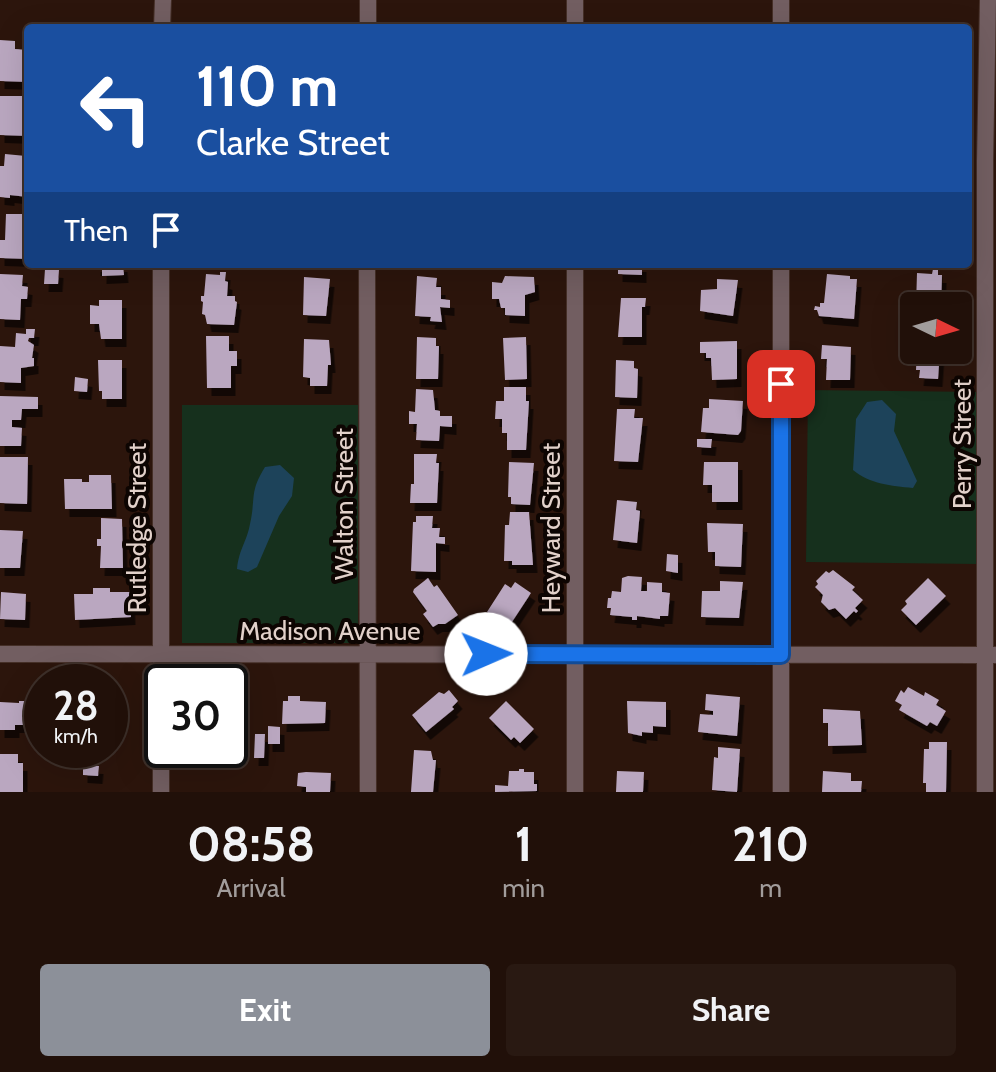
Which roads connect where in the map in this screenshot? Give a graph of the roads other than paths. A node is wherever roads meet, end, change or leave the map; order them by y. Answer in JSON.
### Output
{"nodes":[{"id":1,"x":163,"y":0,"type":"edge"},
{"id":2,"x":368,"y":0,"type":"edge"},
{"id":3,"x":575,"y":0,"type":"edge"},
{"id":4,"x":781,"y":0,"type":"edge"},
{"id":5,"x":988,"y":0,"type":"edge"},
{"id":6,"x":162,"y":24,"type":"edge"},
{"id":7,"x":368,"y":24,"type":"edge"},
{"id":8,"x":575,"y":24,"type":"edge"},
{"id":9,"x":781,"y":24,"type":"edge"},
{"id":10,"x":161,"y":268,"type":"edge"},
{"id":11,"x":367,"y":268,"type":"edge"},
{"id":12,"x":575,"y":268,"type":"edge"},
{"id":13,"x":781,"y":268,"type":"edge"},
{"id":14,"x":575,"y":653,"type":"junction"},
{"id":15,"x":0,"y":654,"type":"edge"},
{"id":16,"x":161,"y":654,"type":"junction"},
{"id":17,"x":368,"y":655,"type":"junction"},
{"id":18,"x":781,"y":655,"type":"junction"},
{"id":19,"x":991,"y":655,"type":"edge"},
{"id":20,"x":161,"y":792,"type":"edge"},
{"id":21,"x":368,"y":792,"type":"edge"},
{"id":22,"x":575,"y":792,"type":"edge"},
{"id":23,"x":781,"y":792,"type":"edge"},
{"id":24,"x":985,"y":792,"type":"edge"}],
"edges":[{"from":1,"to":6,"type":"street"},
{"from":2,"to":7,"type":"street"},
{"from":3,"to":8,"type":"street"},
{"from":4,"to":9,"type":"street"},
{"from":5,"to":19,"type":"street","name":"Perry Street"},
{"from":10,"to":16,"type":"street","name":"Rutledge Street"},
{"from":11,"to":17,"type":"street","name":"Walton Street"},
{"from":12,"to":14,"type":"street","name":"Heyward Street"},
{"from":13,"to":18,"type":"street"},
{"from":14,"to":17,"type":"street","name":"Madison Avenue"},
{"from":14,"to":18,"type":"street","name":"Madison Avenue"},
{"from":14,"to":22,"type":"street","name":"Heyward Street"},
{"from":15,"to":16,"type":"street","name":"Madison Avenue"},
{"from":16,"to":17,"type":"street","name":"Madison Avenue"},
{"from":16,"to":20,"type":"street","name":"Rutledge Street"},
{"from":17,"to":21,"type":"street","name":"Walton Street"},
{"from":18,"to":19,"type":"street","name":"Madison Avenue"},
{"from":18,"to":23,"type":"street"},
{"from":19,"to":24,"type":"street","name":"Perry Street"}]}
